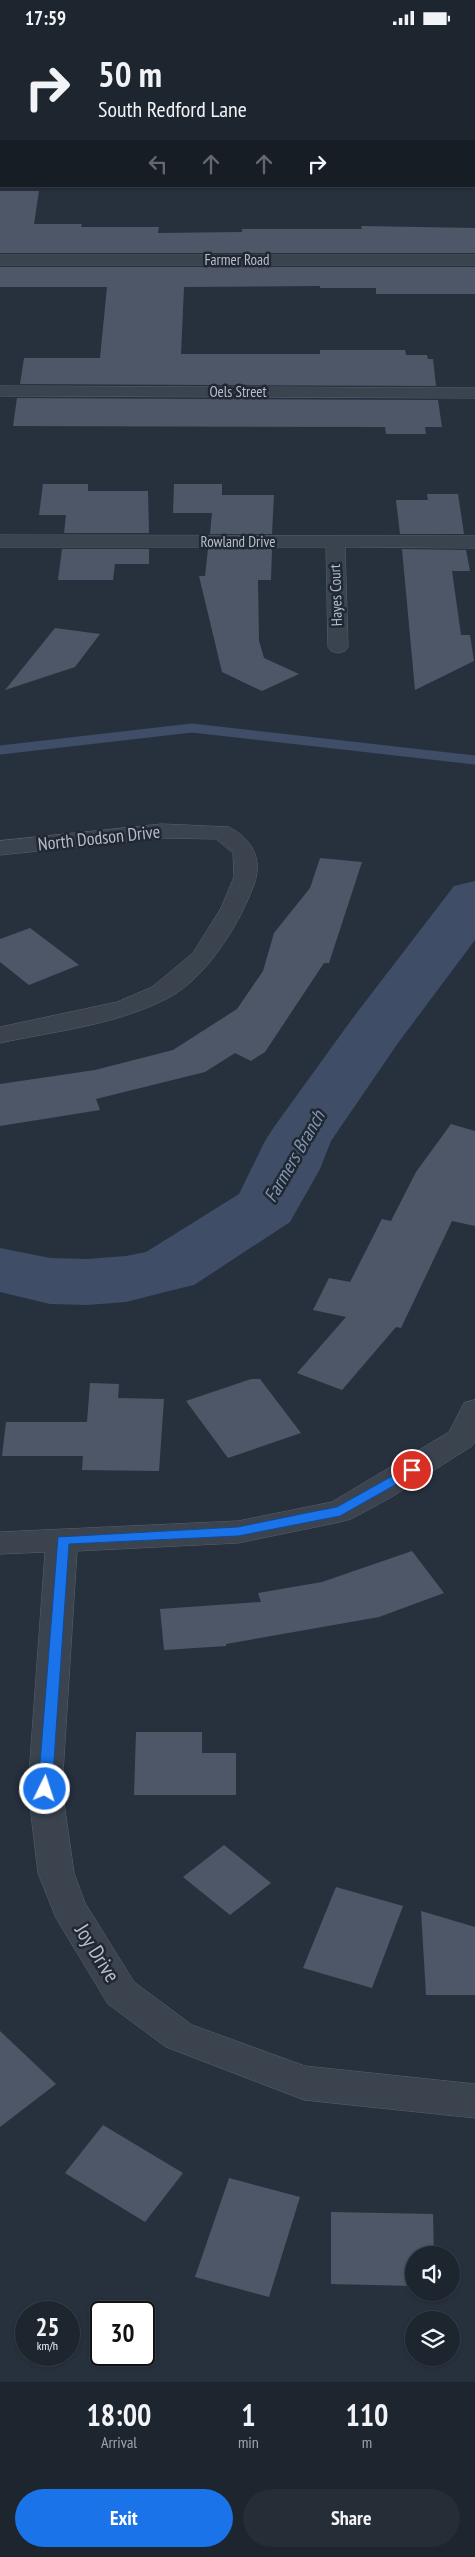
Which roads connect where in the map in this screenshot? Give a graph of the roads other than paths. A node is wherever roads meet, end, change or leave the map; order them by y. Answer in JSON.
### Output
{"nodes":[{"id":1,"x":0,"y":260,"type":"edge"},
{"id":2,"x":475,"y":261,"type":"edge"},
{"id":3,"x":0,"y":391,"type":"edge"},
{"id":4,"x":475,"y":393,"type":"edge"},
{"id":5,"x":334,"y":542,"type":"junction"},
{"id":6,"x":475,"y":543,"type":"edge"},
{"id":7,"x":1,"y":547,"type":"edge"},
{"id":8,"x":338,"y":647,"type":"dead end"},
{"id":9,"x":0,"y":848,"type":"edge"},
{"id":10,"x":0,"y":1035,"type":"edge"},
{"id":11,"x":475,"y":1410,"type":"edge"},
{"id":12,"x":62,"y":1540,"type":"junction"},
{"id":13,"x":0,"y":1543,"type":"edge"},
{"id":14,"x":475,"y":2101,"type":"edge"}],
"edges":[{"from":1,"to":2,"type":"street","name":"Farmer Road"},
{"from":3,"to":4,"type":"street","name":"Oels Street"},
{"from":5,"to":6,"type":"street","name":"Rowland Drive"},
{"from":5,"to":7,"type":"street","name":"Rowland Drive"},
{"from":5,"to":8,"type":"street","name":"Hayes Court"},
{"from":9,"to":10,"type":"street","name":"North Dodson Drive"},
{"from":11,"to":12,"type":"street"},
{"from":12,"to":13,"type":"street"},
{"from":12,"to":14,"type":"street","name":"Joy Drive"}]}
